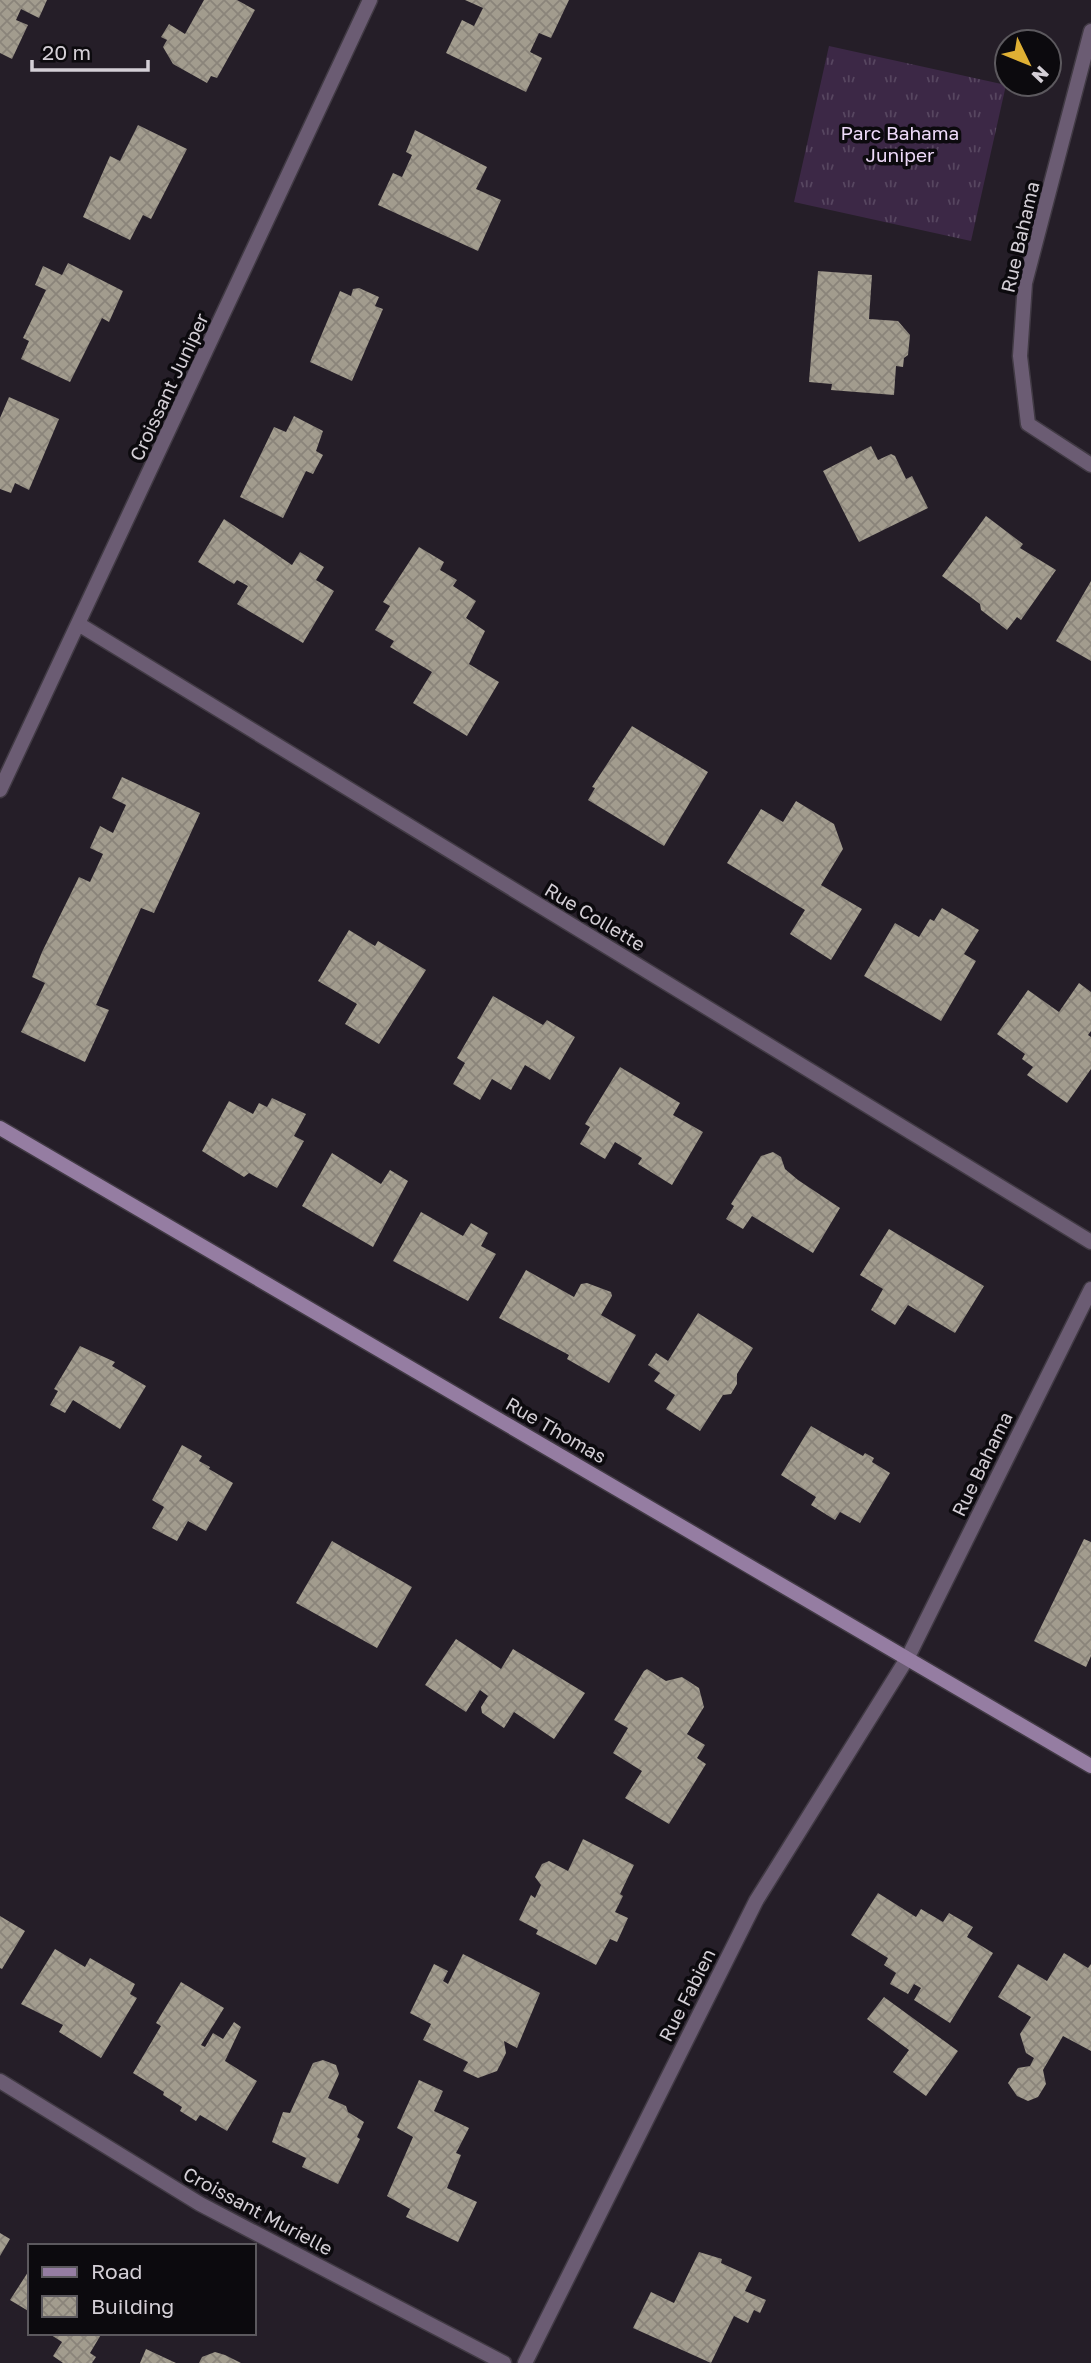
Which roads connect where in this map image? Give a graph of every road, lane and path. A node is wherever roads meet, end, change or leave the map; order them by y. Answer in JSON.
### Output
{"nodes":[{"id":1,"x":370,"y":0,"type":"edge"},
{"id":2,"x":1091,"y":31,"type":"edge"},
{"id":3,"x":1091,"y":465,"type":"edge"},
{"id":4,"x":79,"y":625,"type":"junction"},
{"id":5,"x":0,"y":790,"type":"edge"},
{"id":6,"x":0,"y":1128,"type":"edge"},
{"id":7,"x":1091,"y":1242,"type":"edge"},
{"id":8,"x":1091,"y":1289,"type":"edge"},
{"id":9,"x":908,"y":1657,"type":"junction"},
{"id":10,"x":1091,"y":1766,"type":"edge"},
{"id":11,"x":0,"y":2081,"type":"edge"},
{"id":12,"x":504,"y":2363,"type":"edge"},
{"id":13,"x":525,"y":2363,"type":"edge"}],
"edges":[{"from":1,"to":4,"type":"street","name":"Croissant Juniper"},
{"from":2,"to":3,"type":"street","name":"Rue Bahama"},
{"from":4,"to":5,"type":"street","name":"Croissant Juniper"},
{"from":4,"to":7,"type":"street","name":"Rue Collette"},
{"from":6,"to":9,"type":"street","name":"Rue Thomas"},
{"from":8,"to":9,"type":"street","name":"Rue Bahama"},
{"from":9,"to":10,"type":"street","name":"Rue Thomas"},
{"from":9,"to":13,"type":"street","name":"Rue Fabien"},
{"from":11,"to":12,"type":"street","name":"Croissant Murielle"}]}
